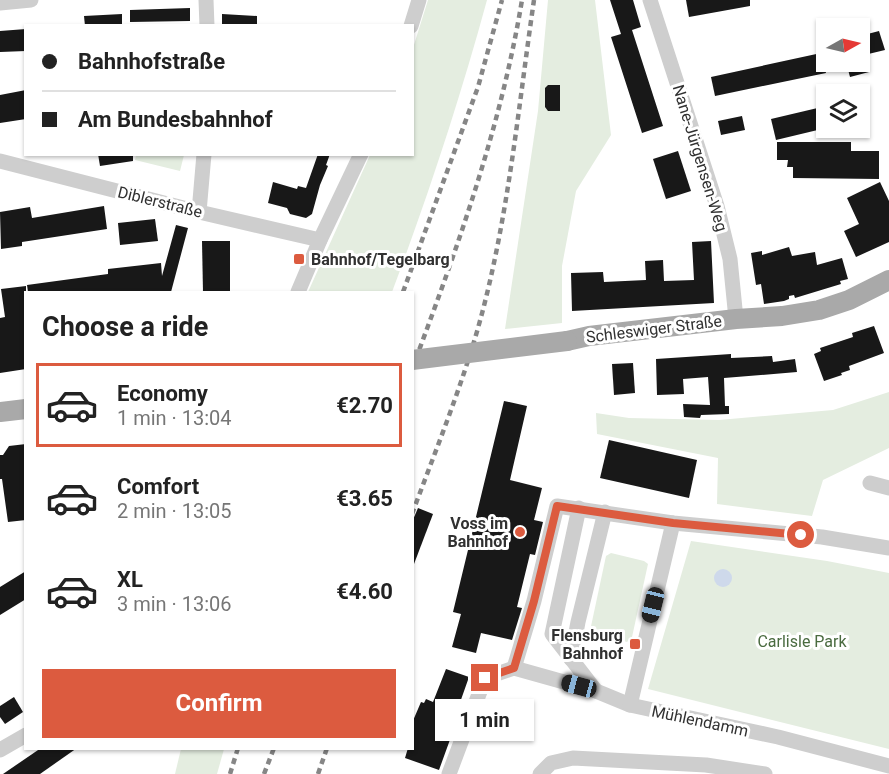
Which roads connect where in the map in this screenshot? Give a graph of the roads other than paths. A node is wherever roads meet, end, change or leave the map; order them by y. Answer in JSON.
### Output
{"nodes":[{"id":1,"x":31,"y":0,"type":"edge"},
{"id":2,"x":206,"y":0,"type":"edge"},
{"id":3,"x":419,"y":0,"type":"edge"},
{"id":4,"x":650,"y":0,"type":"edge"},
{"id":5,"x":0,"y":3,"type":"edge"},
{"id":6,"x":207,"y":24,"type":"edge"},
{"id":7,"x":412,"y":24,"type":"edge"},
{"id":8,"x":204,"y":156,"type":"edge"},
{"id":9,"x":360,"y":156,"type":"edge"},
{"id":10,"x":0,"y":161,"type":"edge"},
{"id":11,"x":199,"y":212,"type":"junction"},
{"id":12,"x":320,"y":240,"type":"junction"},
{"id":13,"x":889,"y":280,"type":"edge"},
{"id":14,"x":298,"y":291,"type":"edge"},
{"id":15,"x":736,"y":319,"type":"junction"},
{"id":16,"x":414,"y":360,"type":"edge"},
{"id":17,"x":24,"y":409,"type":"edge"},
{"id":18,"x":0,"y":412,"type":"edge"},
{"id":19,"x":870,"y":483,"type":"dead end"},
{"id":20,"x":889,"y":488,"type":"edge"},
{"id":21,"x":579,"y":508,"type":"junction"},
{"id":22,"x":605,"y":512,"type":"junction"},
{"id":23,"x":673,"y":523,"type":"junction"},
{"id":24,"x":889,"y":548,"type":"edge"},
{"id":25,"x":571,"y":659,"type":"junction"},
{"id":26,"x":514,"y":668,"type":"junction"},
{"id":27,"x":596,"y":690,"type":"junction"},
{"id":28,"x":630,"y":705,"type":"junction"},
{"id":29,"x":24,"y":736,"type":"edge"},
{"id":30,"x":0,"y":750,"type":"edge"},
{"id":31,"x":889,"y":766,"type":"edge"},
{"id":32,"x":704,"y":769,"type":"edge"},
{"id":33,"x":449,"y":774,"type":"edge"},
{"id":34,"x":540,"y":774,"type":"edge"},
{"id":35,"x":765,"y":774,"type":"edge"}],
"edges":[{"from":1,"to":5,"type":"street"},
{"from":2,"to":6,"type":"street"},
{"from":3,"to":7,"type":"street"},
{"from":4,"to":15,"type":"street","name":"Nane-Jürgensen-Weg"},
{"from":8,"to":11,"type":"street"},
{"from":9,"to":12,"type":"street"},
{"from":10,"to":11,"type":"street","name":"Diblerstraße"},
{"from":11,"to":12,"type":"street","name":"Diblerstraße"},
{"from":12,"to":14,"type":"street"},
{"from":13,"to":15,"type":"main road","name":"Schleswiger Straße"},
{"from":15,"to":16,"type":"main road","name":"Schleswiger Straße","bridge":true},
{"from":17,"to":18,"type":"main road"},
{"from":19,"to":20,"type":"street"},
{"from":21,"to":22,"type":"street"},
{"from":21,"to":25,"type":"street"},
{"from":21,"to":26,"type":"street"},
{"from":22,"to":23,"type":"street"},
{"from":22,"to":25,"type":"street"},
{"from":23,"to":24,"type":"street"},
{"from":23,"to":28,"type":"street"},
{"from":25,"to":27,"type":"street"},
{"from":26,"to":27,"type":"street","name":"Mühlendamm"},
{"from":26,"to":33,"type":"street"},
{"from":27,"to":28,"type":"street","name":"Mühlendamm"},
{"from":28,"to":31,"type":"street","name":"Mühlendamm"},
{"from":29,"to":30,"type":"street"},
{"from":32,"to":34,"type":"street"},
{"from":32,"to":35,"type":"street"}]}
